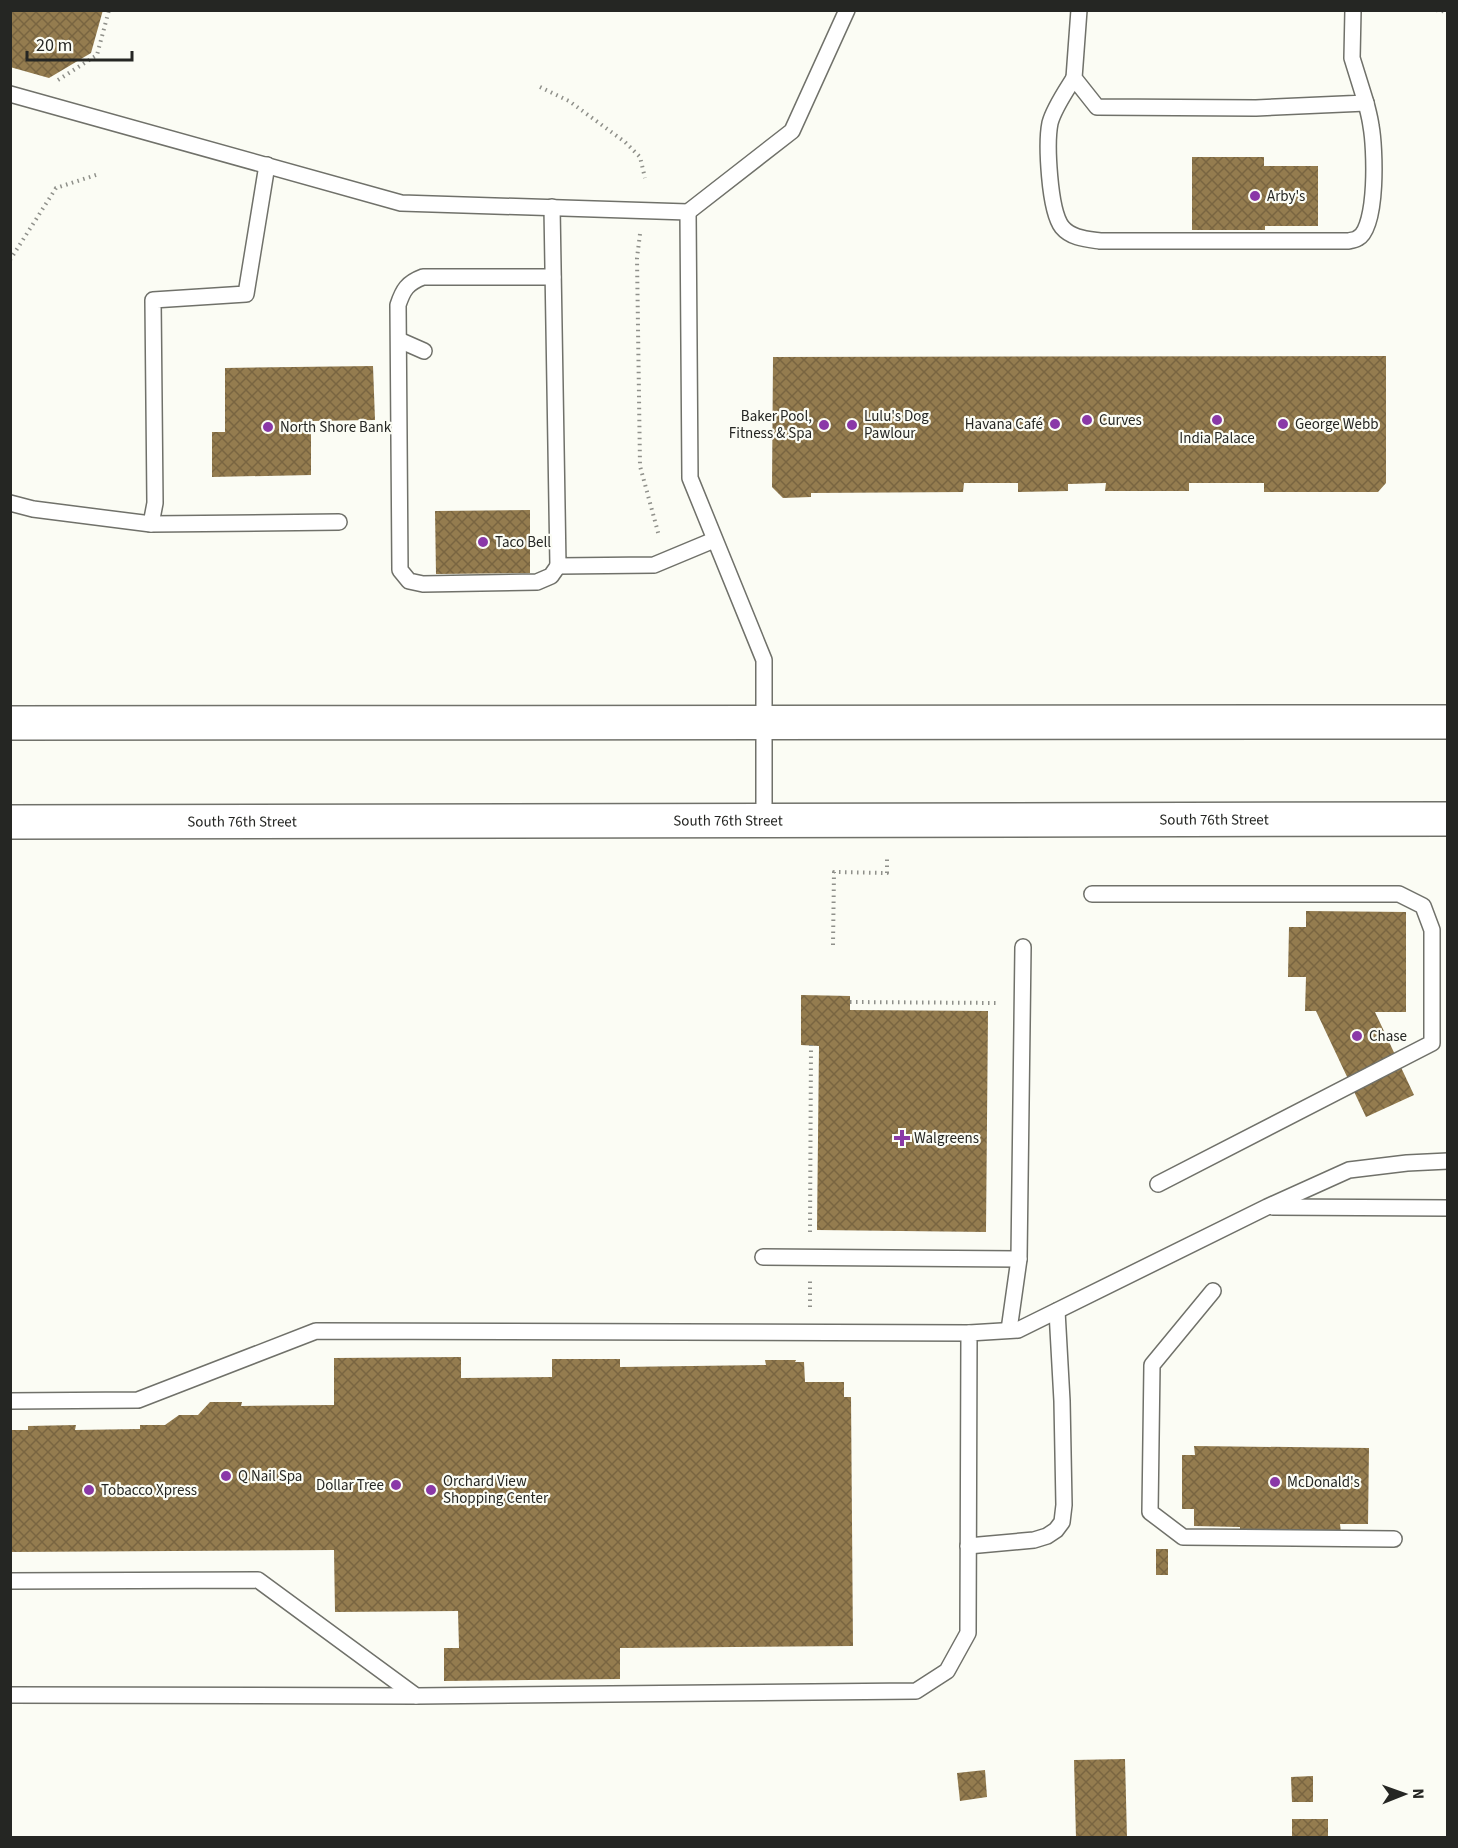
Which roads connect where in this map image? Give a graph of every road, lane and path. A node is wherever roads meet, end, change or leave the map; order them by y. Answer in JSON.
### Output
{"nodes":[{"id":1,"x":109,"y":10,"type":"edge"},
{"id":2,"x":847,"y":10,"type":"edge"},
{"id":3,"x":1079,"y":10,"type":"edge"},
{"id":4,"x":1353,"y":10,"type":"edge"},
{"id":5,"x":1436,"y":10,"type":"edge"},
{"id":6,"x":1448,"y":12,"type":"edge"},
{"id":7,"x":1074,"y":78,"type":"junction"},
{"id":8,"x":540,"y":87,"type":"dead end"},
{"id":9,"x":10,"y":94,"type":"edge"},
{"id":10,"x":27,"y":99,"type":"junction"},
{"id":11,"x":1366,"y":103,"type":"junction"},
{"id":12,"x":267,"y":165,"type":"junction"},
{"id":13,"x":99,"y":174,"type":"dead end"},
{"id":14,"x":645,"y":178,"type":"dead end"},
{"id":15,"x":552,"y":207,"type":"junction"},
{"id":16,"x":688,"y":212,"type":"junction"},
{"id":17,"x":640,"y":233,"type":"dead end"},
{"id":18,"x":10,"y":260,"type":"edge"},
{"id":19,"x":553,"y":277,"type":"junction"},
{"id":20,"x":399,"y":340,"type":"junction"},
{"id":21,"x":424,"y":351,"type":"dead end"},
{"id":22,"x":10,"y":503,"type":"edge"},
{"id":23,"x":339,"y":522,"type":"dead end"},
{"id":24,"x":151,"y":524,"type":"junction"},
{"id":25,"x":714,"y":540,"type":"junction"},
{"id":26,"x":660,"y":542,"type":"dead end"},
{"id":27,"x":558,"y":566,"type":"junction"},
{"id":28,"x":1448,"y":722,"type":"edge"},
{"id":29,"x":10,"y":723,"type":"edge"},
{"id":30,"x":764,"y":723,"type":"junction"},
{"id":31,"x":1448,"y":819,"type":"edge"},
{"id":32,"x":764,"y":820,"type":"junction"},
{"id":33,"x":10,"y":822,"type":"edge"},
{"id":34,"x":887,"y":855,"type":"dead end"},
{"id":35,"x":1092,"y":894,"type":"dead end"},
{"id":36,"x":833,"y":945,"type":"dead end"},
{"id":37,"x":1023,"y":947,"type":"dead end"},
{"id":38,"x":850,"y":1002,"type":"dead end"},
{"id":39,"x":1023,"y":1004,"type":"junction"},
{"id":40,"x":811,"y":1045,"type":"dead end"},
{"id":41,"x":1448,"y":1161,"type":"edge"},
{"id":42,"x":1158,"y":1184,"type":"dead end"},
{"id":43,"x":1267,"y":1207,"type":"junction"},
{"id":44,"x":1448,"y":1208,"type":"edge"},
{"id":45,"x":763,"y":1257,"type":"dead end"},
{"id":46,"x":810,"y":1257,"type":"junction"},
{"id":47,"x":1019,"y":1259,"type":"junction"},
{"id":48,"x":1213,"y":1291,"type":"dead end"},
{"id":49,"x":1057,"y":1311,"type":"junction"},
{"id":50,"x":1009,"y":1330,"type":"junction"},
{"id":51,"x":810,"y":1332,"type":"junction"},
{"id":52,"x":969,"y":1333,"type":"junction"},
{"id":53,"x":10,"y":1401,"type":"edge"},
{"id":54,"x":1394,"y":1539,"type":"dead end"},
{"id":55,"x":968,"y":1546,"type":"junction"},
{"id":56,"x":10,"y":1581,"type":"edge"},
{"id":57,"x":10,"y":1695,"type":"edge"},
{"id":58,"x":416,"y":1696,"type":"junction"}],
"edges":[{"from":1,"to":10,"type":"path"},
{"from":2,"to":16,"type":"lane"},
{"from":3,"to":7,"type":"lane"},
{"from":4,"to":11,"type":"lane"},
{"from":5,"to":6,"type":"path"},
{"from":7,"to":11,"type":"lane"},
{"from":7,"to":11,"type":"lane"},
{"from":8,"to":14,"type":"path"},
{"from":9,"to":10,"type":"lane"},
{"from":10,"to":12,"type":"lane"},
{"from":12,"to":15,"type":"lane"},
{"from":12,"to":24,"type":"lane"},
{"from":13,"to":18,"type":"path"},
{"from":15,"to":16,"type":"lane"},
{"from":15,"to":19,"type":"lane"},
{"from":16,"to":25,"type":"lane"},
{"from":17,"to":26,"type":"path"},
{"from":19,"to":20,"type":"lane"},
{"from":19,"to":27,"type":"lane"},
{"from":20,"to":21,"type":"lane"},
{"from":20,"to":27,"type":"lane"},
{"from":22,"to":24,"type":"lane"},
{"from":23,"to":24,"type":"lane"},
{"from":25,"to":27,"type":"lane"},
{"from":25,"to":30,"type":"lane"},
{"from":28,"to":30,"type":"main road"},
{"from":29,"to":30,"type":"main road"},
{"from":30,"to":32,"type":"lane"},
{"from":31,"to":32,"type":"main road","name":"South 76th Street"},
{"from":32,"to":33,"type":"main road","name":"South 76th Street"},
{"from":34,"to":36,"type":"path"},
{"from":35,"to":42,"type":"lane"},
{"from":37,"to":39,"type":"lane"},
{"from":38,"to":39,"type":"path"},
{"from":39,"to":47,"type":"lane"},
{"from":40,"to":46,"type":"path"},
{"from":41,"to":43,"type":"lane"},
{"from":43,"to":44,"type":"lane"},
{"from":43,"to":49,"type":"lane"},
{"from":45,"to":46,"type":"lane"},
{"from":46,"to":47,"type":"lane"},
{"from":46,"to":51,"type":"path"},
{"from":47,"to":50,"type":"lane"},
{"from":48,"to":54,"type":"lane"},
{"from":49,"to":50,"type":"lane"},
{"from":49,"to":55,"type":"lane"},
{"from":50,"to":52,"type":"lane"},
{"from":51,"to":52,"type":"lane"},
{"from":51,"to":53,"type":"lane"},
{"from":52,"to":55,"type":"lane"},
{"from":55,"to":58,"type":"lane"},
{"from":56,"to":58,"type":"lane"},
{"from":57,"to":58,"type":"lane"}]}
